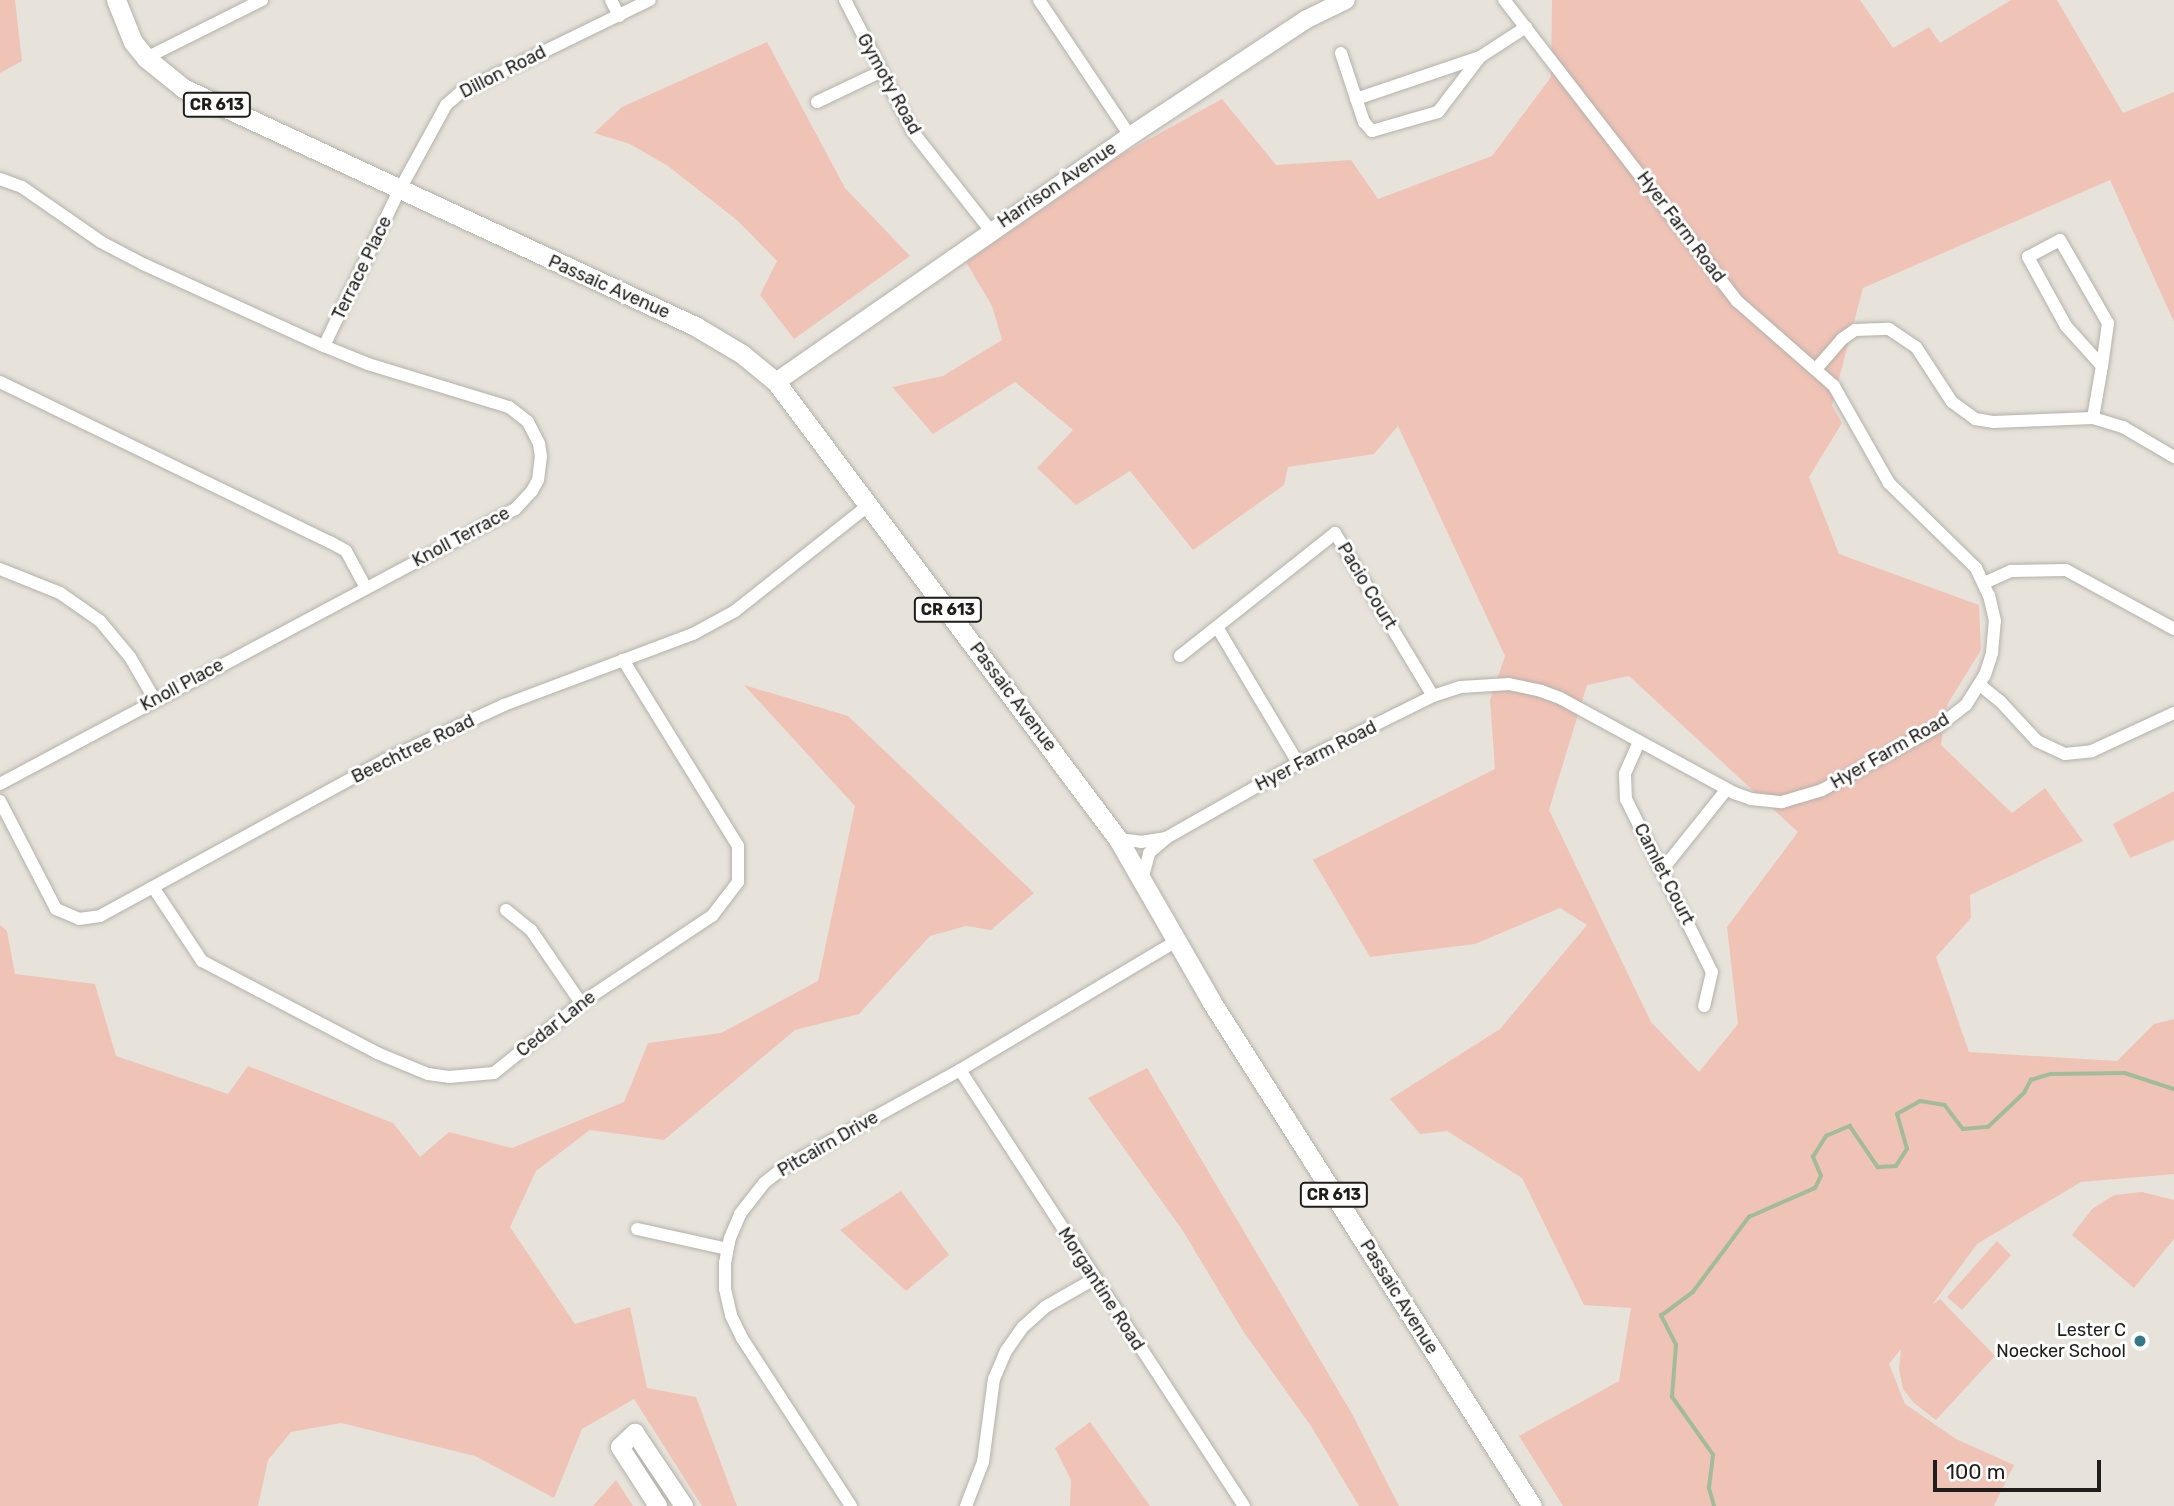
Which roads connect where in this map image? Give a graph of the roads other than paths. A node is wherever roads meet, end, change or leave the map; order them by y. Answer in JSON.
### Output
{"nodes":[{"id":1,"x":116,"y":0,"type":"edge"},
{"id":2,"x":262,"y":0,"type":"edge"},
{"id":3,"x":611,"y":0,"type":"edge"},
{"id":4,"x":650,"y":0,"type":"edge"},
{"id":5,"x":845,"y":0,"type":"edge"},
{"id":6,"x":1039,"y":0,"type":"edge"},
{"id":7,"x":1346,"y":0,"type":"edge"},
{"id":8,"x":1509,"y":3,"type":"edge"},
{"id":9,"x":618,"y":16,"type":"junction"},
{"id":10,"x":1526,"y":27,"type":"junction"},
{"id":11,"x":1341,"y":53,"type":"dead end"},
{"id":12,"x":1480,"y":57,"type":"junction"},
{"id":13,"x":146,"y":58,"type":"junction"},
{"id":14,"x":880,"y":72,"type":"junction"},
{"id":15,"x":1356,"y":99,"type":"junction"},
{"id":16,"x":817,"y":102,"type":"dead end"},
{"id":17,"x":1130,"y":136,"type":"junction"},
{"id":18,"x":0,"y":179,"type":"edge"},
{"id":19,"x":399,"y":191,"type":"junction"},
{"id":20,"x":990,"y":231,"type":"junction"},
{"id":21,"x":324,"y":346,"type":"junction"},
{"id":22,"x":2102,"y":366,"type":"junction"},
{"id":23,"x":1816,"y":369,"type":"junction"},
{"id":24,"x":0,"y":382,"type":"edge"},
{"id":25,"x":776,"y":382,"type":"junction"},
{"id":26,"x":2093,"y":418,"type":"junction"},
{"id":27,"x":2174,"y":457,"type":"edge"},
{"id":28,"x":870,"y":504,"type":"junction"},
{"id":29,"x":0,"y":569,"type":"edge"},
{"id":30,"x":1984,"y":583,"type":"junction"},
{"id":31,"x":366,"y":588,"type":"junction"},
{"id":32,"x":1217,"y":626,"type":"junction"},
{"id":33,"x":2174,"y":629,"type":"edge"},
{"id":34,"x":1180,"y":656,"type":"dead end"},
{"id":35,"x":623,"y":660,"type":"junction"},
{"id":36,"x":1980,"y":685,"type":"junction"},
{"id":37,"x":1433,"y":696,"type":"junction"},
{"id":38,"x":155,"y":700,"type":"junction"},
{"id":39,"x":2174,"y":713,"type":"edge"},
{"id":40,"x":1639,"y":742,"type":"junction"},
{"id":41,"x":1298,"y":763,"type":"junction"},
{"id":42,"x":0,"y":784,"type":"edge"},
{"id":43,"x":1726,"y":790,"type":"junction"},
{"id":44,"x":0,"y":801,"type":"edge"},
{"id":45,"x":1166,"y":838,"type":"junction"},
{"id":46,"x":1118,"y":839,"type":"junction"},
{"id":47,"x":1662,"y":870,"type":"junction"},
{"id":48,"x":1142,"y":880,"type":"junction"},
{"id":49,"x":153,"y":887,"type":"junction"},
{"id":50,"x":506,"y":910,"type":"dead end"},
{"id":51,"x":1176,"y":941,"type":"junction"},
{"id":52,"x":581,"y":1003,"type":"junction"},
{"id":53,"x":1704,"y":1006,"type":"dead end"},
{"id":54,"x":960,"y":1070,"type":"junction"},
{"id":55,"x":637,"y":1229,"type":"dead end"},
{"id":56,"x":727,"y":1250,"type":"junction"},
{"id":57,"x":1094,"y":1279,"type":"junction"},
{"id":58,"x":658,"y":1506,"type":"edge"},
{"id":59,"x":684,"y":1506,"type":"edge"},
{"id":60,"x":851,"y":1506,"type":"edge"},
{"id":61,"x":966,"y":1506,"type":"edge"},
{"id":62,"x":1244,"y":1506,"type":"edge"},
{"id":63,"x":1532,"y":1506,"type":"edge"}],
"edges":[{"from":1,"to":13,"type":"main road","name":"Passaic Avenue","number":"CR 613"},
{"from":2,"to":13,"type":"street"},
{"from":3,"to":9,"type":"street"},
{"from":4,"to":9,"type":"street","name":"Dillon Road"},
{"from":5,"to":14,"type":"street","name":"Gymoty Road"},
{"from":6,"to":17,"type":"street"},
{"from":7,"to":17,"type":"street","name":"Harrison Avenue"},
{"from":8,"to":10,"type":"street","name":"Hyer Farm Road"},
{"from":9,"to":19,"type":"street","name":"Dillon Road"},
{"from":10,"to":12,"type":"street"},
{"from":10,"to":23,"type":"street","name":"Hyer Farm Road"},
{"from":11,"to":15,"type":"street"},
{"from":12,"to":15,"type":"street"},
{"from":12,"to":15,"type":"street"},
{"from":13,"to":19,"type":"main road","name":"Passaic Avenue","number":"CR 613"},
{"from":14,"to":16,"type":"street"},
{"from":14,"to":20,"type":"street","name":"Gymoty Road"},
{"from":17,"to":20,"type":"street","name":"Harrison Avenue"},
{"from":18,"to":21,"type":"street","name":"Knoll Terrace"},
{"from":19,"to":21,"type":"street","name":"Terrace Place"},
{"from":19,"to":25,"type":"main road","name":"Passaic Avenue","number":"CR 613"},
{"from":20,"to":25,"type":"street","name":"Harrison Avenue"},
{"from":21,"to":31,"type":"street","name":"Knoll Terrace"},
{"from":22,"to":22,"type":"street"},
{"from":22,"to":26,"type":"street"},
{"from":23,"to":26,"type":"street"},
{"from":23,"to":30,"type":"street","name":"Hyer Farm Road"},
{"from":24,"to":31,"type":"street"},
{"from":25,"to":28,"type":"main road","name":"Passaic Avenue","number":"CR 613"},
{"from":26,"to":27,"type":"street"},
{"from":28,"to":35,"type":"street","name":"Beechtree Road"},
{"from":28,"to":46,"type":"main road","name":"Passaic Avenue","number":"CR 613"},
{"from":29,"to":38,"type":"street"},
{"from":30,"to":33,"type":"street"},
{"from":30,"to":36,"type":"street","name":"Hyer Farm Road"},
{"from":31,"to":38,"type":"street","name":"Knoll Place"},
{"from":32,"to":34,"type":"street","name":"Pacio Court"},
{"from":32,"to":37,"type":"street","name":"Pacio Court"},
{"from":32,"to":41,"type":"street"},
{"from":35,"to":49,"type":"street","name":"Beechtree Road"},
{"from":35,"to":52,"type":"street","name":"Cedar Lane"},
{"from":36,"to":39,"type":"street"},
{"from":36,"to":43,"type":"street","name":"Hyer Farm Road"},
{"from":37,"to":40,"type":"street","name":"Hyer Farm Road"},
{"from":37,"to":41,"type":"street","name":"Hyer Farm Road"},
{"from":38,"to":42,"type":"street","name":"Knoll Place"},
{"from":40,"to":43,"type":"street","name":"Hyer Farm Road"},
{"from":40,"to":47,"type":"street","name":"Camlet Court"},
{"from":41,"to":45,"type":"street","name":"Hyer Farm Road"},
{"from":43,"to":47,"type":"street"},
{"from":44,"to":49,"type":"street","name":"Beechtree Road"},
{"from":45,"to":46,"type":"street","name":"Hyer Farm Road"},
{"from":45,"to":48,"type":"street","name":"Hyer Farm Road"},
{"from":46,"to":48,"type":"main road","name":"Passaic Avenue","number":"CR 613"},
{"from":47,"to":53,"type":"street","name":"Camlet Court"},
{"from":48,"to":51,"type":"main road","name":"Passaic Avenue","number":"CR 613"},
{"from":49,"to":52,"type":"street","name":"Cedar Lane"},
{"from":50,"to":52,"type":"street"},
{"from":51,"to":54,"type":"street","name":"Pitcairn Drive"},
{"from":51,"to":63,"type":"main road","name":"Passaic Avenue","number":"CR 613"},
{"from":54,"to":56,"type":"street","name":"Pitcairn Drive"},
{"from":54,"to":57,"type":"street","name":"Morgantine Road"},
{"from":55,"to":56,"type":"street"},
{"from":56,"to":60,"type":"street","name":"Pitcairn Drive"},
{"from":57,"to":61,"type":"street"},
{"from":57,"to":62,"type":"street","name":"Morgantine Road"},
{"from":58,"to":59,"type":"street"}]}
